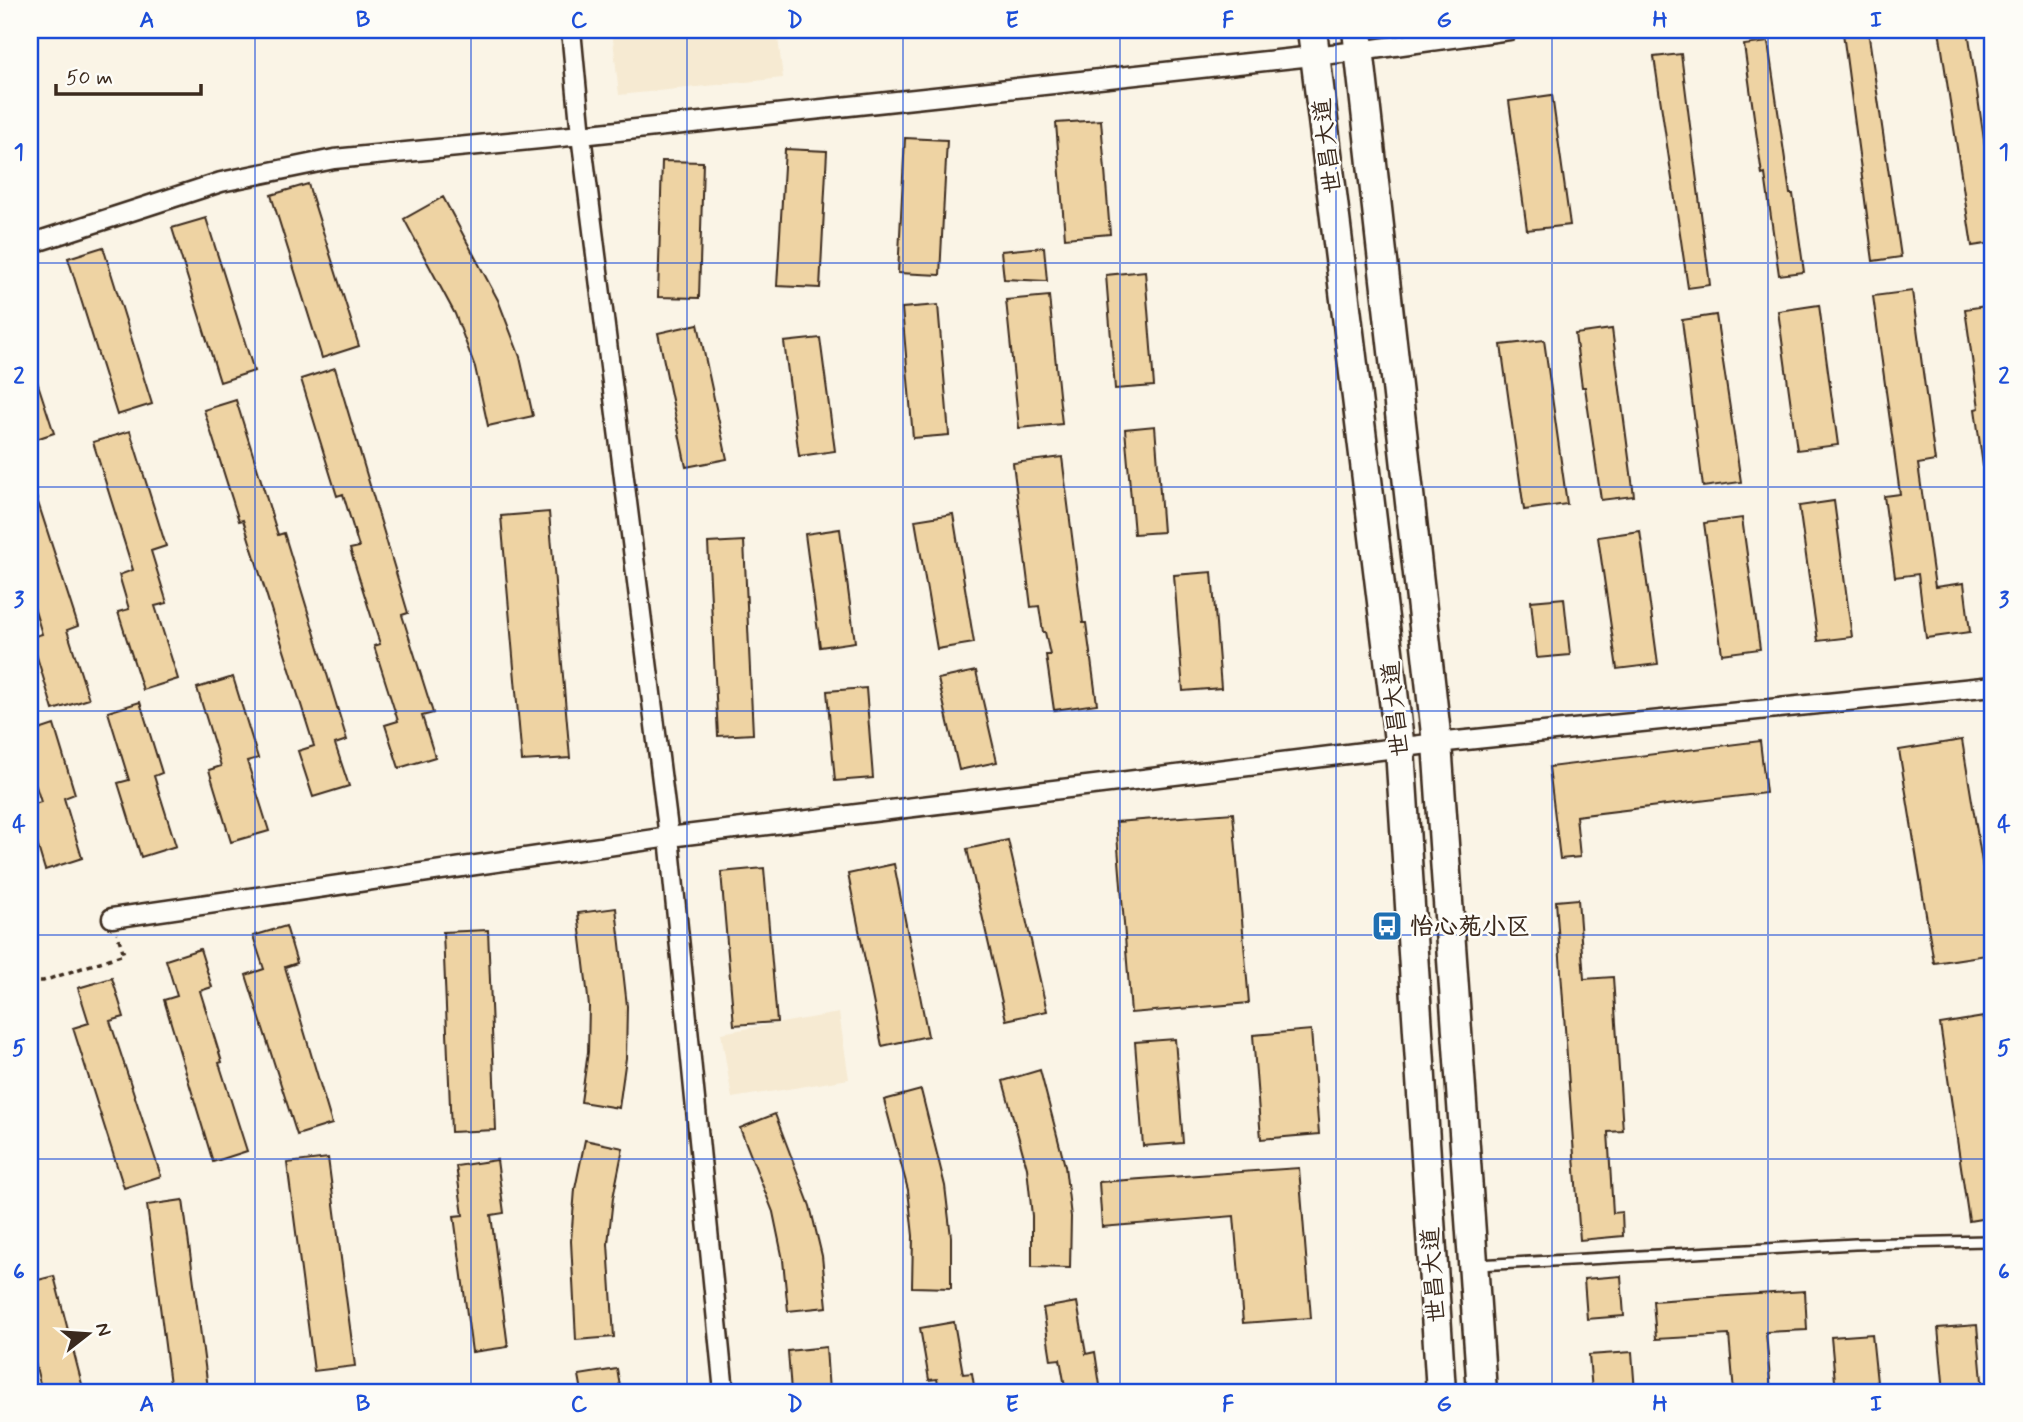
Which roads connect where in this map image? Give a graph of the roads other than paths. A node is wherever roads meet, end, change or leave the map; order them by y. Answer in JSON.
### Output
{"nodes":[{"id":1,"x":571,"y":30,"type":"edge"},
{"id":2,"x":1509,"y":30,"type":"edge"},
{"id":3,"x":1358,"y":41,"type":"edge"},
{"id":4,"x":1314,"y":43,"type":"edge"},
{"id":5,"x":581,"y":135,"type":"junction"},
{"id":6,"x":30,"y":244,"type":"edge"},
{"id":7,"x":1993,"y":686,"type":"edge"},
{"id":8,"x":1437,"y":743,"type":"junction"},
{"id":9,"x":1400,"y":749,"type":"junction"},
{"id":10,"x":669,"y":837,"type":"junction"},
{"id":11,"x":112,"y":918,"type":"road end"},
{"id":12,"x":1987,"y":1241,"type":"dead end"},
{"id":13,"x":1473,"y":1265,"type":"junction"},
{"id":14,"x":724,"y":1392,"type":"edge"},
{"id":15,"x":1441,"y":1392,"type":"edge"},
{"id":16,"x":1482,"y":1392,"type":"edge"}],
"edges":[{"from":1,"to":5,"type":"street"},
{"from":2,"to":3,"type":"street"},
{"from":3,"to":4,"type":"street"},
{"from":3,"to":8,"type":"main road","name":"世昌大道"},
{"from":4,"to":5,"type":"street"},
{"from":4,"to":9,"type":"main road","name":"世昌大道"},
{"from":5,"to":6,"type":"street"},
{"from":5,"to":10,"type":"street"},
{"from":7,"to":8,"type":"street"},
{"from":8,"to":9,"type":"street"},
{"from":8,"to":13,"type":"main road","name":"世昌大道"},
{"from":9,"to":10,"type":"street"},
{"from":9,"to":15,"type":"main road","name":"世昌大道"},
{"from":10,"to":11,"type":"street"},
{"from":10,"to":14,"type":"street"},
{"from":12,"to":13,"type":"lane"},
{"from":13,"to":16,"type":"main road","name":"世昌大道"}]}
